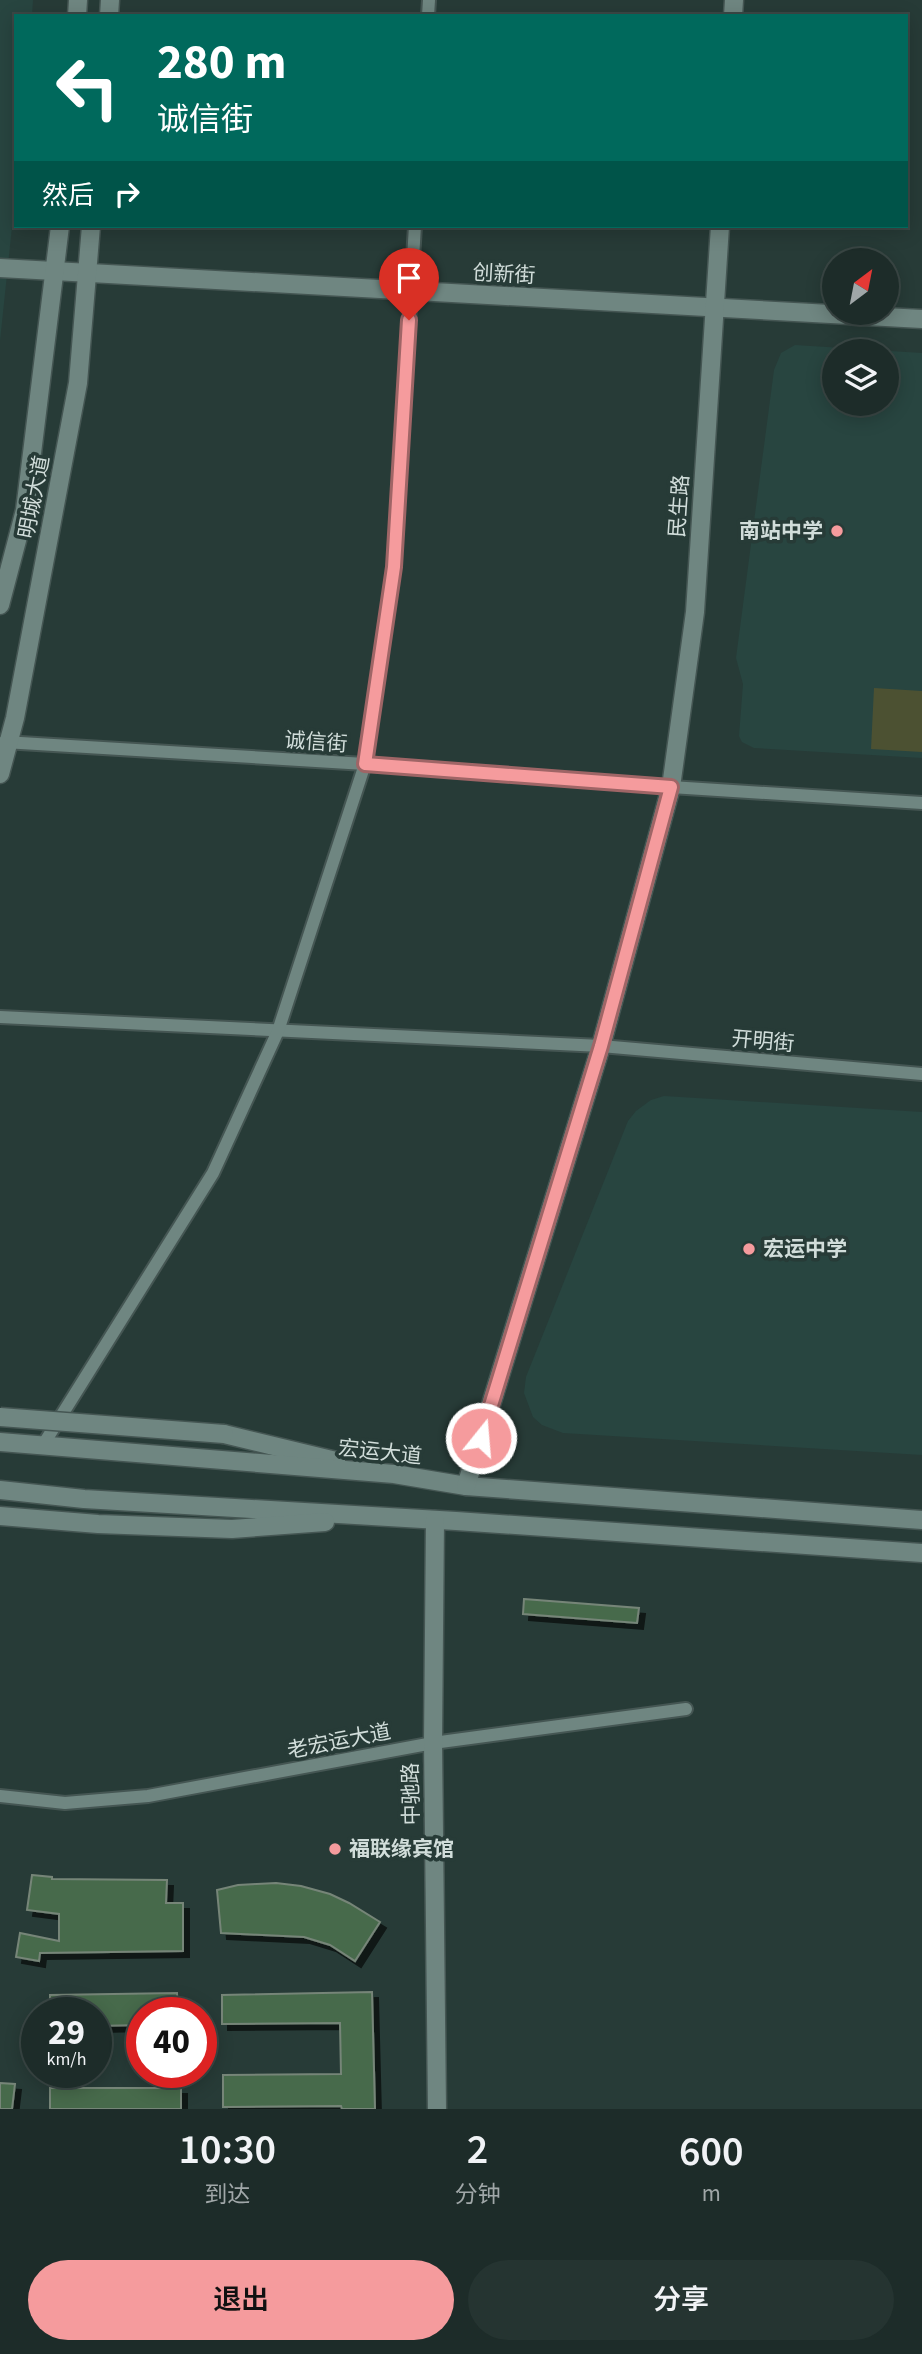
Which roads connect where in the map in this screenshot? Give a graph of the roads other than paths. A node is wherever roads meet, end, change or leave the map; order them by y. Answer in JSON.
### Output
{"nodes":[{"id":1,"x":60,"y":228,"type":"edge"},
{"id":2,"x":91,"y":228,"type":"edge"},
{"id":3,"x":415,"y":228,"type":"edge"},
{"id":4,"x":720,"y":228,"type":"edge"},
{"id":5,"x":0,"y":268,"type":"edge"},
{"id":6,"x":56,"y":271,"type":"junction"},
{"id":7,"x":88,"y":273,"type":"junction"},
{"id":8,"x":411,"y":292,"type":"junction"},
{"id":9,"x":715,"y":308,"type":"junction"},
{"id":10,"x":922,"y":319,"type":"edge"},
{"id":11,"x":0,"y":605,"type":"edge"},
{"id":12,"x":4,"y":742,"type":"edge"},
{"id":13,"x":365,"y":764,"type":"junction"},
{"id":14,"x":0,"y":774,"type":"edge"},
{"id":15,"x":671,"y":787,"type":"junction"},
{"id":16,"x":922,"y":803,"type":"edge"},
{"id":17,"x":0,"y":1017,"type":"edge"},
{"id":18,"x":278,"y":1031,"type":"junction"},
{"id":19,"x":601,"y":1046,"type":"junction"},
{"id":20,"x":922,"y":1074,"type":"edge"},
{"id":21,"x":0,"y":1417,"type":"edge"},
{"id":22,"x":0,"y":1442,"type":"edge"},
{"id":23,"x":43,"y":1445,"type":"junction"},
{"id":24,"x":394,"y":1474,"type":"junction"},
{"id":25,"x":466,"y":1486,"type":"junction"},
{"id":26,"x":0,"y":1490,"type":"edge"},
{"id":27,"x":0,"y":1516,"type":"edge"},
{"id":28,"x":392,"y":1517,"type":"junction"},
{"id":29,"x":435,"y":1520,"type":"junction"},
{"id":30,"x":922,"y":1520,"type":"edge"},
{"id":31,"x":922,"y":1553,"type":"edge"},
{"id":32,"x":686,"y":1709,"type":"dead end"},
{"id":33,"x":433,"y":1743,"type":"junction"},
{"id":34,"x":0,"y":1796,"type":"edge"},
{"id":35,"x":437,"y":2109,"type":"edge"}],
"edges":[{"from":1,"to":6,"type":"main road","name":"明城大道"},
{"from":2,"to":7,"type":"main road","name":"明城大道"},
{"from":3,"to":8,"type":"street"},
{"from":4,"to":9,"type":"main road","name":"民生路"},
{"from":5,"to":6,"type":"main road","name":"创新街"},
{"from":6,"to":7,"type":"main road","name":"创新街"},
{"from":6,"to":11,"type":"main road","name":"明城大道"},
{"from":7,"to":8,"type":"main road","name":"创新街"},
{"from":7,"to":12,"type":"main road","name":"明城大道"},
{"from":8,"to":9,"type":"main road","name":"创新街"},
{"from":8,"to":13,"type":"street"},
{"from":9,"to":10,"type":"main road","name":"创新街"},
{"from":9,"to":15,"type":"main road","name":"民生路"},
{"from":12,"to":13,"type":"street","name":"诚信街"},
{"from":12,"to":14,"type":"main road","name":"明城大道"},
{"from":13,"to":15,"type":"street","name":"诚信街"},
{"from":13,"to":18,"type":"street"},
{"from":15,"to":16,"type":"street","name":"诚信街"},
{"from":15,"to":19,"type":"main road","name":"民生路"},
{"from":17,"to":18,"type":"street","name":"开明街"},
{"from":18,"to":19,"type":"street","name":"开明街"},
{"from":18,"to":23,"type":"street"},
{"from":19,"to":20,"type":"street","name":"开明街"},
{"from":19,"to":25,"type":"main road","name":"民生路"},
{"from":21,"to":24,"type":"main road","bridge":true},
{"from":22,"to":23,"type":"main road","name":"宏运大道"},
{"from":23,"to":24,"type":"main road","name":"宏运大道"},
{"from":24,"to":25,"type":"main road","name":"宏运大道"},
{"from":25,"to":30,"type":"main road","name":"宏运大道"},
{"from":26,"to":28,"type":"main road"},
{"from":27,"to":28,"type":"main road"},
{"from":28,"to":29,"type":"main road"},
{"from":29,"to":31,"type":"main road"},
{"from":29,"to":33,"type":"main road","name":"中驰路"},
{"from":32,"to":33,"type":"street","name":"老宏运大道"},
{"from":33,"to":34,"type":"street","name":"老宏运大道"},
{"from":33,"to":35,"type":"main road","name":"中驰路"}]}
